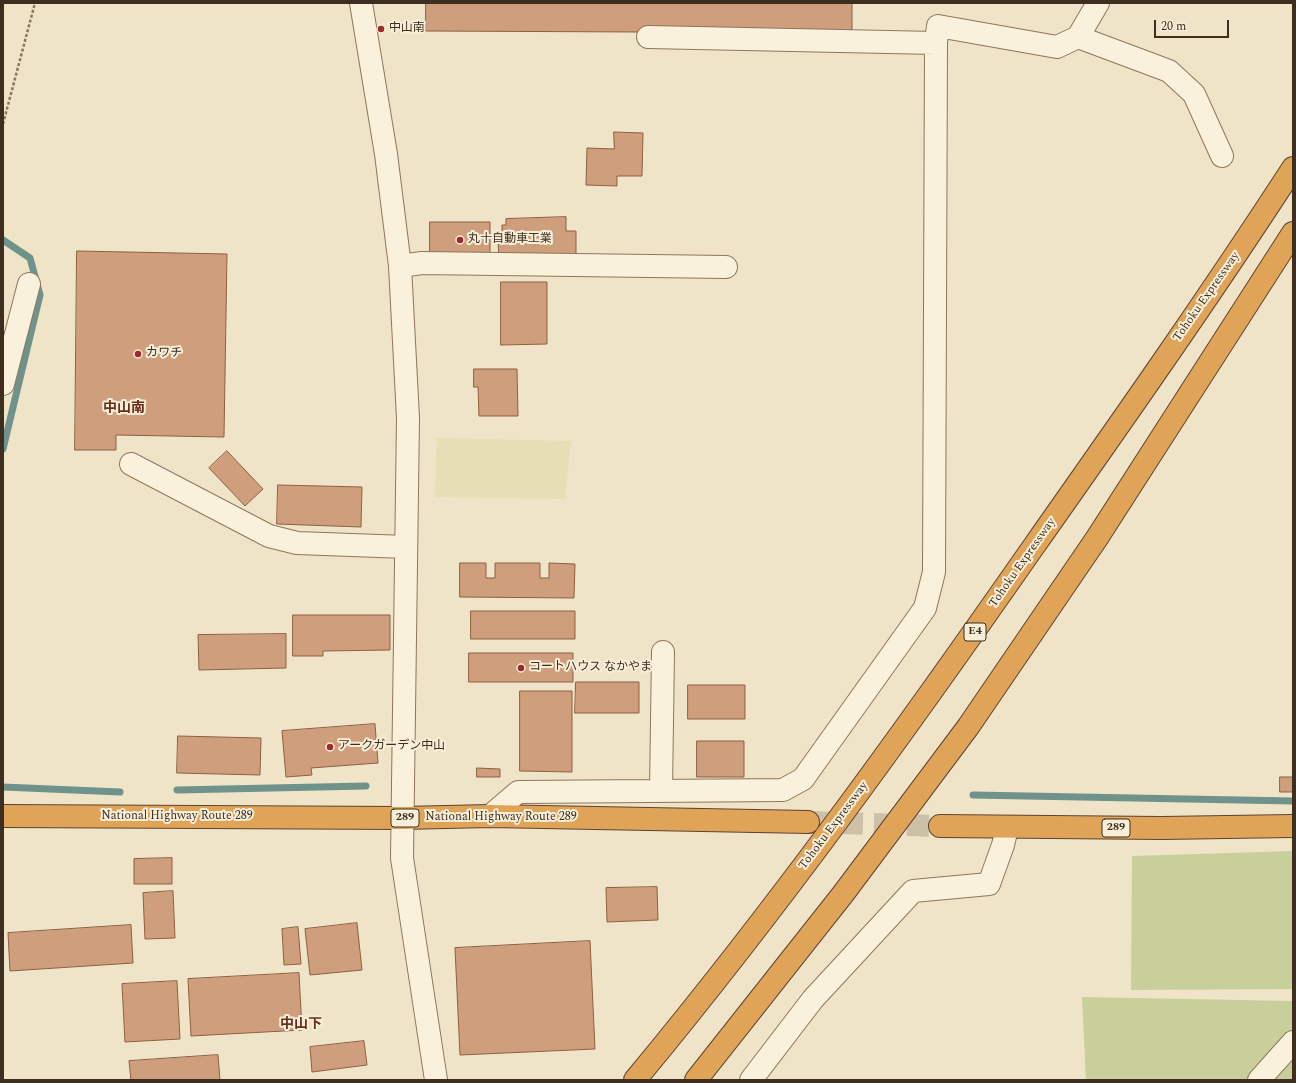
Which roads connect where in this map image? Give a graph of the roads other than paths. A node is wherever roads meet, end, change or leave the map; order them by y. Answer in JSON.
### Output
{"nodes":[{"id":1,"x":361,"y":3,"type":"edge"},
{"id":2,"x":1098,"y":3,"type":"edge"},
{"id":3,"x":648,"y":37,"type":"dead end"},
{"id":4,"x":1078,"y":37,"type":"junction"},
{"id":5,"x":936,"y":43,"type":"junction"},
{"id":6,"x":1222,"y":156,"type":"dead end"},
{"id":7,"x":1293,"y":168,"type":"edge"},
{"id":8,"x":1293,"y":233,"type":"edge"},
{"id":9,"x":400,"y":266,"type":"junction"},
{"id":10,"x":726,"y":267,"type":"dead end"},
{"id":11,"x":29,"y":284,"type":"dead end"},
{"id":12,"x":3,"y":384,"type":"edge"},
{"id":13,"x":131,"y":464,"type":"dead end"},
{"id":14,"x":406,"y":547,"type":"junction"},
{"id":15,"x":662,"y":652,"type":"dead end"},
{"id":16,"x":661,"y":791,"type":"junction"},
{"id":17,"x":3,"y":816,"type":"edge"},
{"id":18,"x":490,"y":816,"type":"junction"},
{"id":19,"x":402,"y":818,"type":"junction"},
{"id":20,"x":808,"y":822,"type":"tunnel mouth"},
{"id":21,"x":940,"y":826,"type":"tunnel mouth"},
{"id":22,"x":1293,"y":826,"type":"edge"},
{"id":23,"x":1007,"y":828,"type":"junction"},
{"id":24,"x":1293,"y":1042,"type":"edge"},
{"id":25,"x":436,"y":1080,"type":"edge"},
{"id":26,"x":634,"y":1080,"type":"edge"},
{"id":27,"x":696,"y":1080,"type":"edge"},
{"id":28,"x":751,"y":1080,"type":"edge"},
{"id":29,"x":1259,"y":1080,"type":"edge"}],
"edges":[{"from":1,"to":9,"type":"street"},
{"from":2,"to":4,"type":"street"},
{"from":3,"to":5,"type":"street"},
{"from":4,"to":5,"type":"street"},
{"from":4,"to":6,"type":"street"},
{"from":5,"to":16,"type":"street"},
{"from":7,"to":26,"type":"highway","name":"Tohoku Expressway","number":"E4"},
{"from":8,"to":27,"type":"highway"},
{"from":9,"to":10,"type":"street"},
{"from":9,"to":14,"type":"street"},
{"from":11,"to":12,"type":"street"},
{"from":13,"to":14,"type":"street"},
{"from":14,"to":19,"type":"street"},
{"from":15,"to":16,"type":"street"},
{"from":16,"to":18,"type":"street"},
{"from":17,"to":19,"type":"highway","name":"National Highway Route 289","number":"289"},
{"from":18,"to":19,"type":"highway","name":"National Highway Route 289","number":"289"},
{"from":18,"to":20,"type":"highway","name":"National Highway Route 289","number":"289"},
{"from":19,"to":25,"type":"street"},
{"from":21,"to":23,"type":"highway","number":"289"},
{"from":22,"to":23,"type":"highway","number":"289"},
{"from":23,"to":28,"type":"street"},
{"from":24,"to":29,"type":"street"}]}
